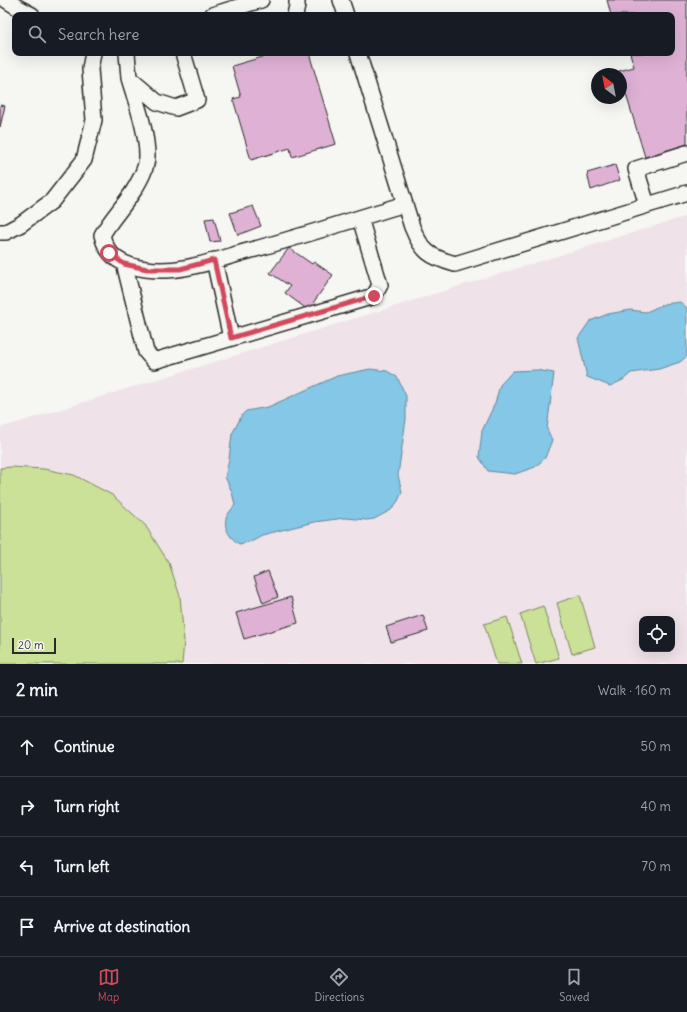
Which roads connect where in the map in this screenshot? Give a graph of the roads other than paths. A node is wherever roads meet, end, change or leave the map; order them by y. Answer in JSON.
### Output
{"nodes":[{"id":1,"x":261,"y":0,"type":"edge"},
{"id":2,"x":296,"y":0,"type":"edge"},
{"id":3,"x":341,"y":0,"type":"edge"},
{"id":4,"x":14,"y":2,"type":"edge"},
{"id":5,"x":28,"y":12,"type":"edge"},
{"id":6,"x":222,"y":12,"type":"edge"},
{"id":7,"x":296,"y":12,"type":"edge"},
{"id":8,"x":345,"y":12,"type":"edge"},
{"id":9,"x":92,"y":56,"type":"edge"},
{"id":10,"x":127,"y":56,"type":"edge"},
{"id":11,"x":184,"y":56,"type":"edge"},
{"id":12,"x":359,"y":56,"type":"edge"},
{"id":13,"x":129,"y":78,"type":"junction"},
{"id":14,"x":687,"y":153,"type":"edge"},
{"id":15,"x":687,"y":193,"type":"edge"},
{"id":16,"x":405,"y":204,"type":"junction"},
{"id":17,"x":647,"y":205,"type":"junction"},
{"id":18,"x":360,"y":218,"type":"junction"},
{"id":19,"x":0,"y":232,"type":"edge"},
{"id":20,"x":214,"y":260,"type":"junction"},
{"id":21,"x":124,"y":264,"type":"junction"},
{"id":22,"x":231,"y":338,"type":"junction"}],
"edges":[{"from":1,"to":6,"type":"lane"},
{"from":2,"to":7,"type":"lane"},
{"from":3,"to":8,"type":"lane"},
{"from":4,"to":5,"type":"lane"},
{"from":9,"to":19,"type":"lane"},
{"from":10,"to":13,"type":"lane"},
{"from":11,"to":13,"type":"lane"},
{"from":12,"to":16,"type":"lane"},
{"from":13,"to":21,"type":"lane"},
{"from":14,"to":17,"type":"lane"},
{"from":15,"to":17,"type":"lane"},
{"from":16,"to":17,"type":"lane"},
{"from":16,"to":18,"type":"lane"},
{"from":18,"to":20,"type":"lane"},
{"from":18,"to":22,"type":"lane"},
{"from":20,"to":21,"type":"lane"},
{"from":20,"to":22,"type":"lane"},
{"from":21,"to":22,"type":"lane"}]}
